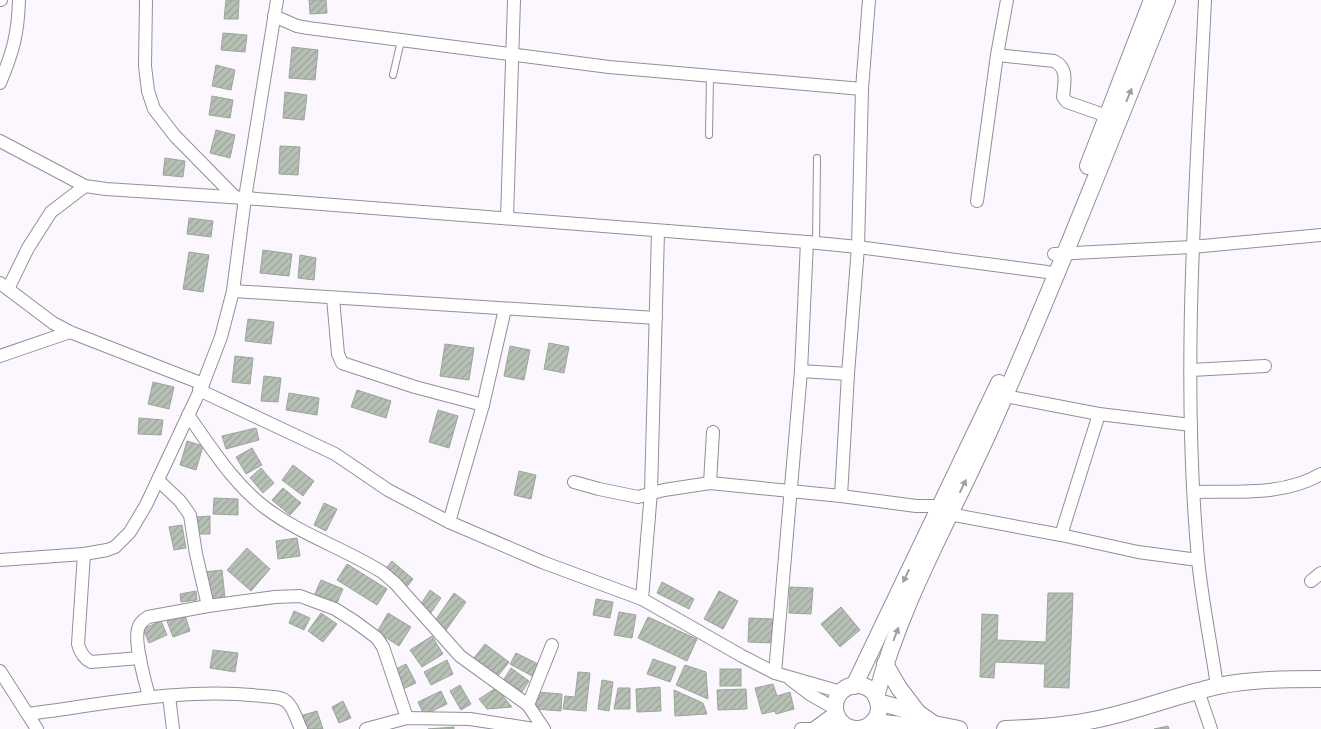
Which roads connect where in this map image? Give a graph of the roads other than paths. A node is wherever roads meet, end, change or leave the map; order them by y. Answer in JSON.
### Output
{"nodes":[{"id":1,"x":19,"y":0,"type":"edge"},
{"id":2,"x":146,"y":0,"type":"edge"},
{"id":3,"x":277,"y":0,"type":"edge"},
{"id":4,"x":514,"y":0,"type":"edge"},
{"id":5,"x":869,"y":0,"type":"edge"},
{"id":6,"x":1007,"y":0,"type":"edge"},
{"id":7,"x":1152,"y":0,"type":"edge"},
{"id":8,"x":1167,"y":0,"type":"edge"},
{"id":9,"x":1205,"y":0,"type":"edge"},
{"id":10,"x":274,"y":16,"type":"junction"},
{"id":11,"x":401,"y":41,"type":"junction"},
{"id":12,"x":512,"y":54,"type":"junction"},
{"id":13,"x":997,"y":55,"type":"junction"},
{"id":14,"x":393,"y":75,"type":"dead end"},
{"id":15,"x":710,"y":77,"type":"junction"},
{"id":16,"x":0,"y":83,"type":"edge"},
{"id":17,"x":862,"y":89,"type":"junction"},
{"id":18,"x":1107,"y":116,"type":"junction"},
{"id":19,"x":709,"y":135,"type":"dead end"},
{"id":20,"x":0,"y":141,"type":"edge"},
{"id":21,"x":817,"y":158,"type":"dead end"},
{"id":22,"x":85,"y":186,"type":"junction"},
{"id":23,"x":240,"y":197,"type":"junction"},
{"id":24,"x":977,"y":202,"type":"dead end"},
{"id":25,"x":507,"y":218,"type":"junction"},
{"id":26,"x":658,"y":232,"type":"junction"},
{"id":27,"x":1321,"y":234,"type":"edge"},
{"id":28,"x":811,"y":243,"type":"junction"},
{"id":29,"x":858,"y":247,"type":"junction"},
{"id":30,"x":1192,"y":247,"type":"junction"},
{"id":31,"x":1060,"y":254,"type":"junction"},
{"id":32,"x":1052,"y":273,"type":"junction"},
{"id":33,"x":4,"y":286,"type":"edge"},
{"id":34,"x":233,"y":291,"type":"junction"},
{"id":35,"x":333,"y":298,"type":"junction"},
{"id":36,"x":505,"y":309,"type":"junction"},
{"id":37,"x":656,"y":318,"type":"junction"},
{"id":38,"x":70,"y":332,"type":"junction"},
{"id":39,"x":1018,"y":353,"type":"junction"},
{"id":40,"x":0,"y":356,"type":"edge"},
{"id":41,"x":1265,"y":366,"type":"dead end"},
{"id":42,"x":1191,"y":370,"type":"junction"},
{"id":43,"x":801,"y":371,"type":"junction"},
{"id":44,"x":848,"y":374,"type":"junction"},
{"id":45,"x":201,"y":387,"type":"junction"},
{"id":46,"x":1005,"y":396,"type":"junction"},
{"id":47,"x":483,"y":405,"type":"junction"},
{"id":48,"x":1099,"y":414,"type":"junction"},
{"id":49,"x":188,"y":415,"type":"junction"},
{"id":50,"x":1191,"y":425,"type":"junction"},
{"id":51,"x":712,"y":432,"type":"dead end"},
{"id":52,"x":1321,"y":474,"type":"edge"},
{"id":53,"x":158,"y":480,"type":"junction"},
{"id":54,"x":574,"y":482,"type":"dead end"},
{"id":55,"x":710,"y":483,"type":"junction"},
{"id":56,"x":651,"y":492,"type":"junction"},
{"id":57,"x":791,"y":492,"type":"junction"},
{"id":58,"x":1194,"y":492,"type":"junction"},
{"id":59,"x":841,"y":496,"type":"junction"},
{"id":60,"x":945,"y":510,"type":"junction"},
{"id":61,"x":449,"y":522,"type":"junction"},
{"id":62,"x":1061,"y":535,"type":"junction"},
{"id":63,"x":926,"y":546,"type":"junction"},
{"id":64,"x":84,"y":554,"type":"junction"},
{"id":65,"x":0,"y":560,"type":"edge"},
{"id":66,"x":1198,"y":560,"type":"junction"},
{"id":67,"x":1321,"y":573,"type":"edge"},
{"id":68,"x":1311,"y":581,"type":"dead end"},
{"id":69,"x":642,"y":599,"type":"junction"},
{"id":70,"x":208,"y":606,"type":"junction"},
{"id":71,"x":552,"y":645,"type":"dead end"},
{"id":72,"x":140,"y":658,"type":"junction"},
{"id":73,"x":885,"y":664,"type":"junction"},
{"id":74,"x":0,"y":671,"type":"edge"},
{"id":75,"x":780,"y":674,"type":"junction"},
{"id":76,"x":1321,"y":679,"type":"edge"},
{"id":77,"x":1217,"y":686,"type":"junction"},
{"id":78,"x":848,"y":689,"type":"junction"},
{"id":79,"x":1198,"y":691,"type":"junction"},
{"id":80,"x":149,"y":696,"type":"junction"},
{"id":81,"x":169,"y":696,"type":"junction"},
{"id":82,"x":877,"y":700,"type":"junction"},
{"id":83,"x":528,"y":705,"type":"junction"},
{"id":84,"x":918,"y":713,"type":"junction"},
{"id":85,"x":28,"y":714,"type":"junction"},
{"id":86,"x":407,"y":718,"type":"junction"},
{"id":87,"x":843,"y":720,"type":"edge"},
{"id":88,"x":470,"y":724,"type":"edge"},
{"id":89,"x":934,"y":724,"type":"junction"},
{"id":90,"x":870,"y":725,"type":"edge"},
{"id":91,"x":807,"y":728,"type":"edge"},
{"id":92,"x":37,"y":729,"type":"edge"},
{"id":93,"x":173,"y":729,"type":"edge"},
{"id":94,"x":301,"y":729,"type":"edge"},
{"id":95,"x":366,"y":729,"type":"edge"},
{"id":96,"x":534,"y":729,"type":"edge"},
{"id":97,"x":544,"y":729,"type":"edge"},
{"id":98,"x":959,"y":729,"type":"edge"},
{"id":99,"x":1005,"y":729,"type":"edge"},
{"id":100,"x":1211,"y":729,"type":"edge"}],
"edges":[{"from":1,"to":16,"type":"street"},
{"from":2,"to":23,"type":"street"},
{"from":3,"to":10,"type":"street"},
{"from":4,"to":12,"type":"street"},
{"from":5,"to":17,"type":"street"},
{"from":6,"to":13,"type":"street"},
{"from":7,"to":18,"type":"street"},
{"from":31,"to":8,"type":"street","one_way":true},
{"from":9,"to":30,"type":"street"},
{"from":10,"to":11,"type":"street"},
{"from":10,"to":23,"type":"street"},
{"from":11,"to":12,"type":"street"},
{"from":11,"to":14,"type":"lane"},
{"from":12,"to":15,"type":"street"},
{"from":12,"to":25,"type":"street"},
{"from":13,"to":18,"type":"street"},
{"from":13,"to":24,"type":"street"},
{"from":15,"to":17,"type":"street"},
{"from":15,"to":19,"type":"lane"},
{"from":17,"to":29,"type":"street"},
{"from":18,"to":31,"type":"street"},
{"from":20,"to":22,"type":"street"},
{"from":21,"to":28,"type":"lane"},
{"from":22,"to":23,"type":"street"},
{"from":22,"to":33,"type":"street"},
{"from":23,"to":25,"type":"street"},
{"from":23,"to":34,"type":"street"},
{"from":25,"to":26,"type":"street"},
{"from":26,"to":28,"type":"street"},
{"from":26,"to":37,"type":"street"},
{"from":27,"to":30,"type":"street"},
{"from":28,"to":29,"type":"street"},
{"from":28,"to":43,"type":"street"},
{"from":29,"to":32,"type":"street"},
{"from":29,"to":44,"type":"street"},
{"from":30,"to":31,"type":"street"},
{"from":30,"to":42,"type":"street"},
{"from":31,"to":32,"type":"street"},
{"from":32,"to":39,"type":"street"},
{"from":33,"to":38,"type":"street"},
{"from":34,"to":35,"type":"street"},
{"from":34,"to":45,"type":"street"},
{"from":35,"to":36,"type":"street"},
{"from":35,"to":47,"type":"street"},
{"from":36,"to":37,"type":"street"},
{"from":36,"to":47,"type":"street"},
{"from":37,"to":56,"type":"street"},
{"from":38,"to":40,"type":"street"},
{"from":38,"to":45,"type":"street"},
{"from":39,"to":46,"type":"street"},
{"from":39,"to":60,"type":"street"},
{"from":41,"to":42,"type":"street"},
{"from":42,"to":50,"type":"street"},
{"from":43,"to":44,"type":"street"},
{"from":43,"to":57,"type":"street"},
{"from":44,"to":59,"type":"street"},
{"from":45,"to":49,"type":"street"},
{"from":45,"to":61,"type":"street"},
{"from":46,"to":48,"type":"street"},
{"from":60,"to":46,"type":"street","one_way":true},
{"from":47,"to":61,"type":"street"},
{"from":48,"to":50,"type":"street"},
{"from":48,"to":62,"type":"street"},
{"from":49,"to":53,"type":"street"},
{"from":49,"to":83,"type":"street"},
{"from":50,"to":58,"type":"street"},
{"from":51,"to":55,"type":"street"},
{"from":52,"to":58,"type":"street"},
{"from":53,"to":64,"type":"street"},
{"from":53,"to":70,"type":"street"},
{"from":54,"to":56,"type":"street"},
{"from":55,"to":56,"type":"street"},
{"from":55,"to":57,"type":"street"},
{"from":56,"to":69,"type":"street"},
{"from":57,"to":59,"type":"street"},
{"from":57,"to":75,"type":"street"},
{"from":58,"to":66,"type":"street"},
{"from":59,"to":60,"type":"street"},
{"from":60,"to":62,"type":"street"},
{"from":60,"to":63,"type":"street"},
{"from":61,"to":69,"type":"street"},
{"from":62,"to":66,"type":"street"},
{"from":73,"to":63,"type":"street","one_way":true},
{"from":63,"to":78,"type":"street","one_way":true},
{"from":64,"to":65,"type":"street"},
{"from":64,"to":72,"type":"street"},
{"from":66,"to":77,"type":"street"},
{"from":67,"to":68,"type":"street"},
{"from":69,"to":75,"type":"street"},
{"from":70,"to":72,"type":"street"},
{"from":70,"to":86,"type":"street"},
{"from":71,"to":83,"type":"street"},
{"from":72,"to":80,"type":"street"},
{"from":73,"to":82,"type":"street"},
{"from":73,"to":84,"type":"street"},
{"from":74,"to":85,"type":"street"},
{"from":75,"to":78,"type":"street"},
{"from":75,"to":87,"type":"street"},
{"from":76,"to":77,"type":"street"},
{"from":77,"to":79,"type":"street"},
{"from":78,"to":82,"type":"street"},
{"from":78,"to":87,"type":"street"},
{"from":79,"to":99,"type":"street"},
{"from":79,"to":100,"type":"street"},
{"from":80,"to":81,"type":"street"},
{"from":80,"to":85,"type":"street"},
{"from":81,"to":93,"type":"street"},
{"from":81,"to":94,"type":"street"},
{"from":82,"to":84,"type":"street"},
{"from":82,"to":90,"type":"street"},
{"from":83,"to":97,"type":"street"},
{"from":84,"to":89,"type":"street"},
{"from":85,"to":92,"type":"street"},
{"from":86,"to":88,"type":"street"},
{"from":86,"to":95,"type":"street"},
{"from":87,"to":90,"type":"street"},
{"from":87,"to":91,"type":"street"},
{"from":88,"to":96,"type":"street"},
{"from":89,"to":90,"type":"street"},
{"from":89,"to":98,"type":"street"}]}
